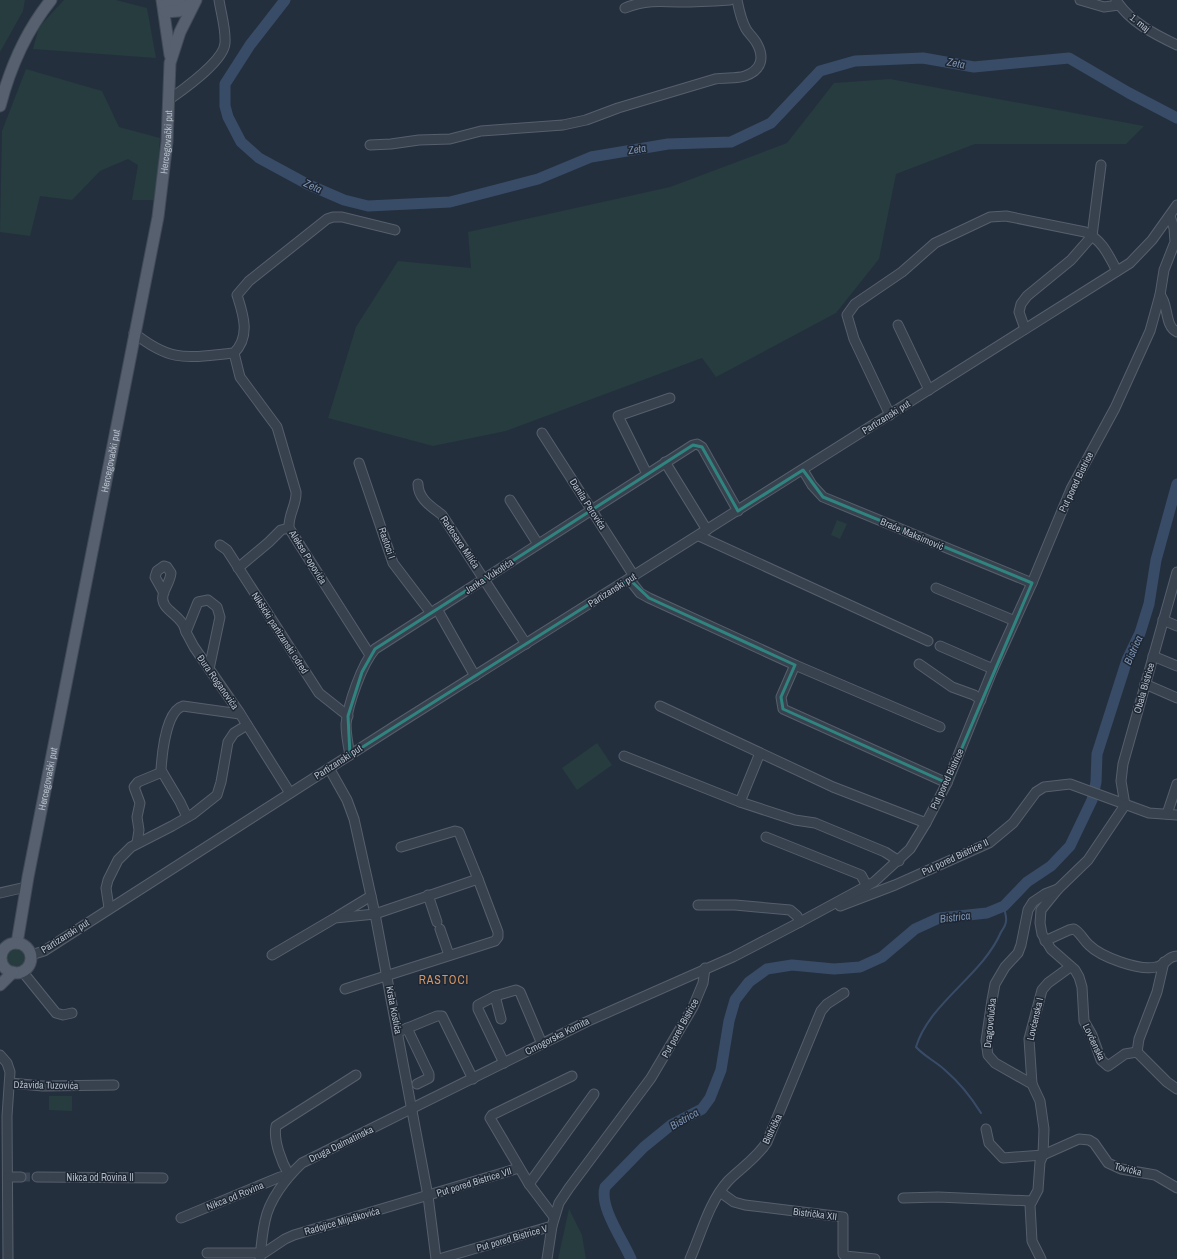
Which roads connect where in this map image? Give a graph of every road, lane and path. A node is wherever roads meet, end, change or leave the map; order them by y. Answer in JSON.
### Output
{"nodes":[{"id":1,"x":43,"y":0,"type":"edge"},
{"id":2,"x":51,"y":0,"type":"edge"},
{"id":3,"x":180,"y":0,"type":"edge"},
{"id":4,"x":195,"y":0,"type":"edge"},
{"id":5,"x":219,"y":0,"type":"edge"},
{"id":6,"x":730,"y":0,"type":"edge"},
{"id":7,"x":737,"y":0,"type":"edge"},
{"id":8,"x":1080,"y":0,"type":"edge"},
{"id":9,"x":1117,"y":3,"type":"edge"},
{"id":10,"x":164,"y":6,"type":"edge"},
{"id":11,"x":625,"y":8,"type":"dead end"},
{"id":12,"x":40,"y":15,"type":"junction"},
{"id":13,"x":1177,"y":45,"type":"edge"},
{"id":14,"x":170,"y":63,"type":"junction"},
{"id":15,"x":170,"y":99,"type":"junction"},
{"id":16,"x":0,"y":106,"type":"edge"},
{"id":17,"x":370,"y":145,"type":"dead end"},
{"id":18,"x":1101,"y":165,"type":"dead end"},
{"id":19,"x":1177,"y":205,"type":"edge"},
{"id":20,"x":1170,"y":216,"type":"junction"},
{"id":21,"x":395,"y":230,"type":"dead end"},
{"id":22,"x":1092,"y":236,"type":"junction"},
{"id":23,"x":1117,"y":271,"type":"junction"},
{"id":24,"x":1160,"y":295,"type":"junction"},
{"id":25,"x":898,"y":325,"type":"dead end"},
{"id":26,"x":1025,"y":329,"type":"junction"},
{"id":27,"x":1177,"y":332,"type":"edge"},
{"id":28,"x":134,"y":333,"type":"junction"},
{"id":29,"x":234,"y":353,"type":"junction"},
{"id":30,"x":929,"y":390,"type":"junction"},
{"id":31,"x":670,"y":398,"type":"dead end"},
{"id":32,"x":890,"y":415,"type":"junction"},
{"id":33,"x":542,"y":433,"type":"dead end"},
{"id":34,"x":665,"y":462,"type":"junction"},
{"id":35,"x":359,"y":464,"type":"dead end"},
{"id":36,"x":803,"y":470,"type":"junction"},
{"id":37,"x":647,"y":474,"type":"junction"},
{"id":38,"x":418,"y":484,"type":"dead end"},
{"id":39,"x":510,"y":500,"type":"dead end"},
{"id":40,"x":592,"y":509,"type":"junction"},
{"id":41,"x":738,"y":511,"type":"junction"},
{"id":42,"x":289,"y":528,"type":"junction"},
{"id":43,"x":708,"y":530,"type":"junction"},
{"id":44,"x":698,"y":536,"type":"junction"},
{"id":45,"x":538,"y":544,"type":"junction"},
{"id":46,"x":220,"y":545,"type":"dead end"},
{"id":47,"x":238,"y":568,"type":"junction"},
{"id":48,"x":1177,"y":575,"type":"edge"},
{"id":49,"x":631,"y":577,"type":"junction"},
{"id":50,"x":485,"y":579,"type":"junction"},
{"id":51,"x":1032,"y":584,"type":"junction"},
{"id":52,"x":936,"y":588,"type":"dead end"},
{"id":53,"x":164,"y":593,"type":"dead end"},
{"id":54,"x":434,"y":611,"type":"junction"},
{"id":55,"x":1163,"y":620,"type":"junction"},
{"id":56,"x":1016,"y":621,"type":"junction"},
{"id":57,"x":1177,"y":626,"type":"edge"},
{"id":58,"x":186,"y":632,"type":"junction"},
{"id":59,"x":928,"y":641,"type":"dead end"},
{"id":60,"x":526,"y":644,"type":"junction"},
{"id":61,"x":940,"y":646,"type":"dead end"},
{"id":62,"x":370,"y":655,"type":"junction"},
{"id":63,"x":1152,"y":656,"type":"junction"},
{"id":64,"x":919,"y":664,"type":"dead end"},
{"id":65,"x":795,"y":665,"type":"junction"},
{"id":66,"x":1177,"y":666,"type":"edge"},
{"id":67,"x":209,"y":669,"type":"junction"},
{"id":68,"x":993,"y":669,"type":"junction"},
{"id":69,"x":475,"y":676,"type":"junction"},
{"id":70,"x":1145,"y":684,"type":"junction"},
{"id":71,"x":1177,"y":698,"type":"edge"},
{"id":72,"x":981,"y":700,"type":"junction"},
{"id":73,"x":660,"y":706,"type":"dead end"},
{"id":74,"x":240,"y":714,"type":"junction"},
{"id":75,"x":348,"y":716,"type":"junction"},
{"id":76,"x":247,"y":725,"type":"junction"},
{"id":77,"x":940,"y":727,"type":"dead end"},
{"id":78,"x":760,"y":753,"type":"junction"},
{"id":79,"x":350,"y":755,"type":"junction"},
{"id":80,"x":624,"y":756,"type":"dead end"},
{"id":81,"x":329,"y":768,"type":"junction"},
{"id":82,"x":162,"y":772,"type":"junction"},
{"id":83,"x":1121,"y":781,"type":"junction"},
{"id":84,"x":947,"y":783,"type":"junction"},
{"id":85,"x":1177,"y":784,"type":"edge"},
{"id":86,"x":290,"y":793,"type":"junction"},
{"id":87,"x":1108,"y":797,"type":"junction"},
{"id":88,"x":740,"y":802,"type":"junction"},
{"id":89,"x":1125,"y":805,"type":"junction"},
{"id":90,"x":1167,"y":814,"type":"junction"},
{"id":91,"x":1177,"y":815,"type":"edge"},
{"id":92,"x":187,"y":817,"type":"junction"},
{"id":93,"x":926,"y":823,"type":"junction"},
{"id":94,"x":766,"y":837,"type":"dead end"},
{"id":95,"x":137,"y":843,"type":"junction"},
{"id":96,"x":401,"y":847,"type":"dead end"},
{"id":97,"x":899,"y":861,"type":"junction"},
{"id":98,"x":478,"y":879,"type":"junction"},
{"id":99,"x":870,"y":884,"type":"junction"},
{"id":100,"x":26,"y":886,"type":"junction"},
{"id":101,"x":1058,"y":889,"type":"junction"},
{"id":102,"x":878,"y":892,"type":"junction"},
{"id":103,"x":0,"y":893,"type":"edge"},
{"id":104,"x":428,"y":895,"type":"junction"},
{"id":105,"x":371,"y":896,"type":"junction"},
{"id":106,"x":698,"y":905,"type":"dead end"},
{"id":107,"x":831,"y":906,"type":"junction"},
{"id":108,"x":109,"y":908,"type":"junction"},
{"id":109,"x":375,"y":914,"type":"junction"},
{"id":110,"x":335,"y":918,"type":"junction"},
{"id":111,"x":800,"y":922,"type":"junction"},
{"id":112,"x":1045,"y":941,"type":"junction"},
{"id":113,"x":17,"y":943,"type":"junction"},
{"id":114,"x":1,"y":952,"type":"edge"},
{"id":115,"x":31,"y":955,"type":"junction"},
{"id":116,"x":272,"y":955,"type":"dead end"},
{"id":117,"x":449,"y":955,"type":"junction"},
{"id":118,"x":1177,"y":956,"type":"edge"},
{"id":119,"x":1164,"y":962,"type":"junction"},
{"id":120,"x":1070,"y":967,"type":"junction"},
{"id":121,"x":1,"y":968,"type":"edge"},
{"id":122,"x":705,"y":968,"type":"junction"},
{"id":123,"x":18,"y":972,"type":"junction"},
{"id":124,"x":387,"y":974,"type":"junction"},
{"id":125,"x":0,"y":985,"type":"edge"},
{"id":126,"x":345,"y":989,"type":"dead end"},
{"id":127,"x":844,"y":993,"type":"dead end"},
{"id":128,"x":495,"y":996,"type":"junction"},
{"id":129,"x":72,"y":1013,"type":"dead end"},
{"id":130,"x":501,"y":1019,"type":"dead end"},
{"id":131,"x":407,"y":1028,"type":"junction"},
{"id":132,"x":398,"y":1032,"type":"junction"},
{"id":133,"x":542,"y":1044,"type":"junction"},
{"id":134,"x":1137,"y":1052,"type":"junction"},
{"id":135,"x":0,"y":1055,"type":"edge"},
{"id":136,"x":504,"y":1063,"type":"junction"},
{"id":137,"x":356,"y":1075,"type":"dead end"},
{"id":138,"x":572,"y":1076,"type":"dead end"},
{"id":139,"x":473,"y":1079,"type":"junction"},
{"id":140,"x":10,"y":1083,"type":"junction"},
{"id":141,"x":417,"y":1084,"type":"dead end"},
{"id":142,"x":1032,"y":1084,"type":"junction"},
{"id":143,"x":114,"y":1085,"type":"dead end"},
{"id":144,"x":1177,"y":1089,"type":"edge"},
{"id":145,"x":594,"y":1094,"type":"dead end"},
{"id":146,"x":412,"y":1110,"type":"junction"},
{"id":147,"x":986,"y":1129,"type":"dead end"},
{"id":148,"x":1043,"y":1155,"type":"junction"},
{"id":149,"x":519,"y":1168,"type":"junction"},
{"id":150,"x":289,"y":1175,"type":"junction"},
{"id":151,"x":8,"y":1177,"type":"junction"},
{"id":152,"x":21,"y":1177,"type":"tunnel mouth"},
{"id":153,"x":36,"y":1177,"type":"tunnel mouth"},
{"id":154,"x":163,"y":1178,"type":"dead end"},
{"id":155,"x":529,"y":1184,"type":"junction"},
{"id":156,"x":1177,"y":1188,"type":"edge"},
{"id":157,"x":720,"y":1192,"type":"junction"},
{"id":158,"x":428,"y":1196,"type":"junction"},
{"id":159,"x":903,"y":1198,"type":"dead end"},
{"id":160,"x":1032,"y":1201,"type":"junction"},
{"id":161,"x":554,"y":1216,"type":"junction"},
{"id":162,"x":181,"y":1218,"type":"dead end"},
{"id":163,"x":4,"y":1225,"type":"edge"},
{"id":164,"x":552,"y":1226,"type":"junction"},
{"id":165,"x":207,"y":1253,"type":"dead end"},
{"id":166,"x":260,"y":1256,"type":"edge"},
{"id":167,"x":8,"y":1259,"type":"edge"},
{"id":168,"x":436,"y":1259,"type":"edge"},
{"id":169,"x":440,"y":1259,"type":"edge"},
{"id":170,"x":547,"y":1259,"type":"edge"},
{"id":171,"x":690,"y":1259,"type":"edge"},
{"id":172,"x":875,"y":1259,"type":"edge"},
{"id":173,"x":1041,"y":1259,"type":"edge"}],
"edges":[{"from":1,"to":12,"type":"main road"},
{"from":2,"to":12,"type":"main road"},
{"from":3,"to":10,"type":"main road"},
{"from":4,"to":10,"type":"main road"},
{"from":4,"to":14,"type":"main road"},
{"from":5,"to":15,"type":"street","name":"Hercegovački put"},
{"from":6,"to":11,"type":"street"},
{"from":7,"to":17,"type":"street"},
{"from":8,"to":9,"type":"street","name":"1. maj"},
{"from":9,"to":13,"type":"street","name":"1. maj"},
{"from":10,"to":14,"type":"main road"},
{"from":12,"to":16,"type":"main road"},
{"from":14,"to":15,"type":"main road"},
{"from":15,"to":28,"type":"main road","name":"Hercegovački put"},
{"from":18,"to":22,"type":"street"},
{"from":19,"to":20,"type":"street","name":"Partizanski put"},
{"from":20,"to":23,"type":"street","name":"Partizanski put"},
{"from":20,"to":24,"type":"street","name":"Put pored Bistrice"},
{"from":21,"to":29,"type":"street"},
{"from":22,"to":23,"type":"street"},
{"from":22,"to":26,"type":"street"},
{"from":22,"to":32,"type":"street"},
{"from":23,"to":26,"type":"street","name":"Partizanski put"},
{"from":24,"to":27,"type":"street"},
{"from":24,"to":51,"type":"street","name":"Put pored Bistrice"},
{"from":25,"to":30,"type":"street"},
{"from":26,"to":30,"type":"street","name":"Partizanski put"},
{"from":28,"to":29,"type":"street"},
{"from":28,"to":100,"type":"main road","name":"Hercegovački put"},
{"from":29,"to":42,"type":"street","name":"Alekse Popovića"},
{"from":30,"to":32,"type":"street","name":"Partizanski put"},
{"from":31,"to":37,"type":"street"},
{"from":32,"to":36,"type":"street","name":"Partizanski put"},
{"from":33,"to":40,"type":"street","name":"Danila Perovića"},
{"from":34,"to":37,"type":"street","name":"Janka Vukotića"},
{"from":34,"to":41,"type":"street","name":"Janka Vukotića"},
{"from":34,"to":43,"type":"street"},
{"from":35,"to":54,"type":"street","name":"Rastoci I"},
{"from":36,"to":41,"type":"street","name":"Partizanski put"},
{"from":36,"to":51,"type":"street","name":"Braće Maksimović"},
{"from":37,"to":40,"type":"street","name":"Janka Vukotića"},
{"from":38,"to":50,"type":"street","name":"Radosava Milića"},
{"from":39,"to":45,"type":"street"},
{"from":40,"to":45,"type":"street","name":"Janka Vukotića"},
{"from":40,"to":49,"type":"street","name":"Danila Perovića"},
{"from":41,"to":43,"type":"street","name":"Partizanski put"},
{"from":42,"to":47,"type":"street"},
{"from":42,"to":62,"type":"street","name":"Alekse Popovića"},
{"from":43,"to":44,"type":"street","name":"Partizanski put"},
{"from":44,"to":49,"type":"street","name":"Partizanski put"},
{"from":44,"to":59,"type":"street"},
{"from":45,"to":50,"type":"street","name":"Janka Vukotića"},
{"from":46,"to":47,"type":"street","name":"Nikšićki partizanski odred"},
{"from":47,"to":75,"type":"street","name":"Nikšićki partizanski odred"},
{"from":48,"to":55,"type":"street","name":"Obala Bistrice"},
{"from":49,"to":60,"type":"street","name":"Partizanski put"},
{"from":49,"to":65,"type":"street","name":"Danila Perovića"},
{"from":50,"to":54,"type":"street","name":"Janka Vukotića"},
{"from":50,"to":60,"type":"street","name":"Radosava Milića"},
{"from":51,"to":56,"type":"street","name":"Put pored Bistrice"},
{"from":52,"to":56,"type":"street"},
{"from":53,"to":58,"type":"street","name":"Đura Roganovića"},
{"from":54,"to":62,"type":"street","name":"Janka Vukotića"},
{"from":54,"to":69,"type":"street","name":"Rastoci I"},
{"from":55,"to":57,"type":"street"},
{"from":55,"to":63,"type":"street","name":"Obala Bistrice"},
{"from":56,"to":68,"type":"street","name":"Put pored Bistrice"},
{"from":58,"to":67,"type":"street","name":"Đura Roganovića"},
{"from":58,"to":67,"type":"street"},
{"from":60,"to":69,"type":"street","name":"Partizanski put"},
{"from":61,"to":68,"type":"street"},
{"from":62,"to":75,"type":"street"},
{"from":63,"to":66,"type":"street"},
{"from":63,"to":70,"type":"street","name":"Obala Bistrice"},
{"from":64,"to":72,"type":"street"},
{"from":65,"to":77,"type":"street","name":"Danila Perovića"},
{"from":65,"to":84,"type":"street"},
{"from":67,"to":74,"type":"street","name":"Đura Roganovića"},
{"from":68,"to":72,"type":"street","name":"Put pored Bistrice"},
{"from":69,"to":79,"type":"street","name":"Partizanski put"},
{"from":70,"to":71,"type":"street"},
{"from":70,"to":83,"type":"street","name":"Obala Bistrice"},
{"from":72,"to":84,"type":"street","name":"Put pored Bistrice"},
{"from":73,"to":78,"type":"street"},
{"from":74,"to":76,"type":"street","name":"Đura Roganovića"},
{"from":74,"to":82,"type":"street"},
{"from":75,"to":79,"type":"street"},
{"from":76,"to":86,"type":"street","name":"Đura Roganovića"},
{"from":76,"to":92,"type":"street"},
{"from":78,"to":88,"type":"street"},
{"from":78,"to":93,"type":"street"},
{"from":79,"to":81,"type":"street","name":"Partizanski put"},
{"from":80,"to":88,"type":"street"},
{"from":81,"to":86,"type":"street","name":"Partizanski put"},
{"from":81,"to":105,"type":"street","name":"Krsta Kostića"},
{"from":82,"to":92,"type":"street"},
{"from":82,"to":95,"type":"street"},
{"from":83,"to":87,"type":"street"},
{"from":83,"to":89,"type":"street","name":"Obala Bistrice"},
{"from":84,"to":93,"type":"street","name":"Put pored Bistrice"},
{"from":85,"to":90,"type":"street"},
{"from":86,"to":108,"type":"street","name":"Partizanski put"},
{"from":87,"to":89,"type":"street","name":"Put pored Bistrice II"},
{"from":87,"to":102,"type":"street","name":"Put pored Bistrice II"},
{"from":88,"to":97,"type":"street"},
{"from":89,"to":90,"type":"street","name":"Put pored Bistrice II"},
{"from":89,"to":101,"type":"street","name":"Dragovolučka"},
{"from":90,"to":91,"type":"street","name":"Put pored Bistrice II"},
{"from":92,"to":95,"type":"street"},
{"from":93,"to":97,"type":"street","name":"Put pored Bistrice"},
{"from":94,"to":99,"type":"street"},
{"from":95,"to":108,"type":"street"},
{"from":96,"to":98,"type":"street"},
{"from":97,"to":99,"type":"street","name":"Put pored Bistrice"},
{"from":98,"to":104,"type":"street"},
{"from":98,"to":117,"type":"street"},
{"from":99,"to":102,"type":"street"},
{"from":99,"to":107,"type":"street","name":"Put pored Bistrice"},
{"from":100,"to":103,"type":"street"},
{"from":100,"to":113,"type":"main road","name":"Hercegovački put"},
{"from":101,"to":112,"type":"street","name":"Lovćenska"},
{"from":101,"to":142,"type":"street","name":"Dragovolučka"},
{"from":102,"to":107,"type":"street","name":"Put pored Bistrice II"},
{"from":104,"to":109,"type":"street"},
{"from":104,"to":117,"type":"street"},
{"from":105,"to":109,"type":"street","name":"Krsta Kostića"},
{"from":105,"to":110,"type":"street"},
{"from":106,"to":111,"type":"street"},
{"from":107,"to":111,"type":"street","name":"Put pored Bistrice"},
{"from":108,"to":115,"type":"street","name":"Partizanski put"},
{"from":109,"to":110,"type":"street"},
{"from":109,"to":124,"type":"street","name":"Krsta Kostića"},
{"from":110,"to":116,"type":"street"},
{"from":111,"to":122,"type":"street","name":"Put pored Bistrice"},
{"from":112,"to":119,"type":"street"},
{"from":112,"to":120,"type":"street","name":"Lovćenska"},
{"from":113,"to":114,"type":"main road"},
{"from":113,"to":115,"type":"main road"},
{"from":114,"to":121,"type":"main road"},
{"from":115,"to":123,"type":"main road"},
{"from":117,"to":124,"type":"street"},
{"from":118,"to":119,"type":"street"},
{"from":119,"to":134,"type":"street"},
{"from":120,"to":134,"type":"street","name":"Lovćenska"},
{"from":120,"to":142,"type":"street","name":"Lovćenska I"},
{"from":121,"to":123,"type":"main road"},
{"from":122,"to":133,"type":"street","name":"Crnogorska Komita"},
{"from":122,"to":161,"type":"street","name":"Put pored Bistrice"},
{"from":123,"to":125,"type":"main road"},
{"from":123,"to":129,"type":"street"},
{"from":124,"to":126,"type":"street"},
{"from":124,"to":132,"type":"street","name":"Krsta Kostića"},
{"from":127,"to":157,"type":"street","name":"Bistrička"},
{"from":128,"to":130,"type":"street"},
{"from":128,"to":133,"type":"street"},
{"from":128,"to":136,"type":"street"},
{"from":131,"to":132,"type":"street"},
{"from":131,"to":139,"type":"street"},
{"from":131,"to":141,"type":"street"},
{"from":132,"to":146,"type":"street","name":"Krsta Kostića"},
{"from":133,"to":136,"type":"street","name":"Crnogorska Komita"},
{"from":134,"to":144,"type":"street"},
{"from":135,"to":140,"type":"street"},
{"from":136,"to":139,"type":"street","name":"Crnogorska Komita"},
{"from":137,"to":150,"type":"street"},
{"from":138,"to":149,"type":"street","name":"Put pored Bistrice VII"},
{"from":139,"to":146,"type":"street","name":"Crnogorska Komita"},
{"from":140,"to":143,"type":"street","name":"Džavida Tuzovića"},
{"from":140,"to":151,"type":"street","name":"Džavida Tuzovića"},
{"from":142,"to":148,"type":"street"},
{"from":145,"to":155,"type":"street"},
{"from":146,"to":150,"type":"street","name":"Druga Dalmatinska"},
{"from":146,"to":158,"type":"street","name":"Krsta Kostića"},
{"from":147,"to":148,"type":"street"},
{"from":148,"to":156,"type":"street","name":"Tovićka"},
{"from":148,"to":160,"type":"street"},
{"from":149,"to":155,"type":"street","name":"Put pored Bistrice VII"},
{"from":149,"to":158,"type":"street","name":"Put pored Bistrice VII"},
{"from":150,"to":162,"type":"street","name":"Nikca od Rovina"},
{"from":150,"to":166,"type":"street","name":"Druga Dalmatinska"},
{"from":151,"to":152,"type":"street"},
{"from":151,"to":163,"type":"street","name":"Džavida Tuzovića"},
{"from":153,"to":154,"type":"street","name":"Nikca od Rovina II"},
{"from":155,"to":161,"type":"street","name":"Put pored Bistrice VII"},
{"from":157,"to":171,"type":"street","name":"Bistrička"},
{"from":157,"to":172,"type":"street","name":"Bistrička XII"},
{"from":158,"to":166,"type":"street","name":"Radojice Mijuškovića"},
{"from":158,"to":168,"type":"street","name":"Krsta Kostića"},
{"from":159,"to":160,"type":"street"},
{"from":160,"to":173,"type":"street"},
{"from":161,"to":164,"type":"street","name":"Put pored Bistrice V"},
{"from":163,"to":167,"type":"street","name":"Džavida Tuzovića"},
{"from":164,"to":169,"type":"street","name":"Put pored Bistrice V"},
{"from":164,"to":170,"type":"street"},
{"from":165,"to":166,"type":"street"}]}
